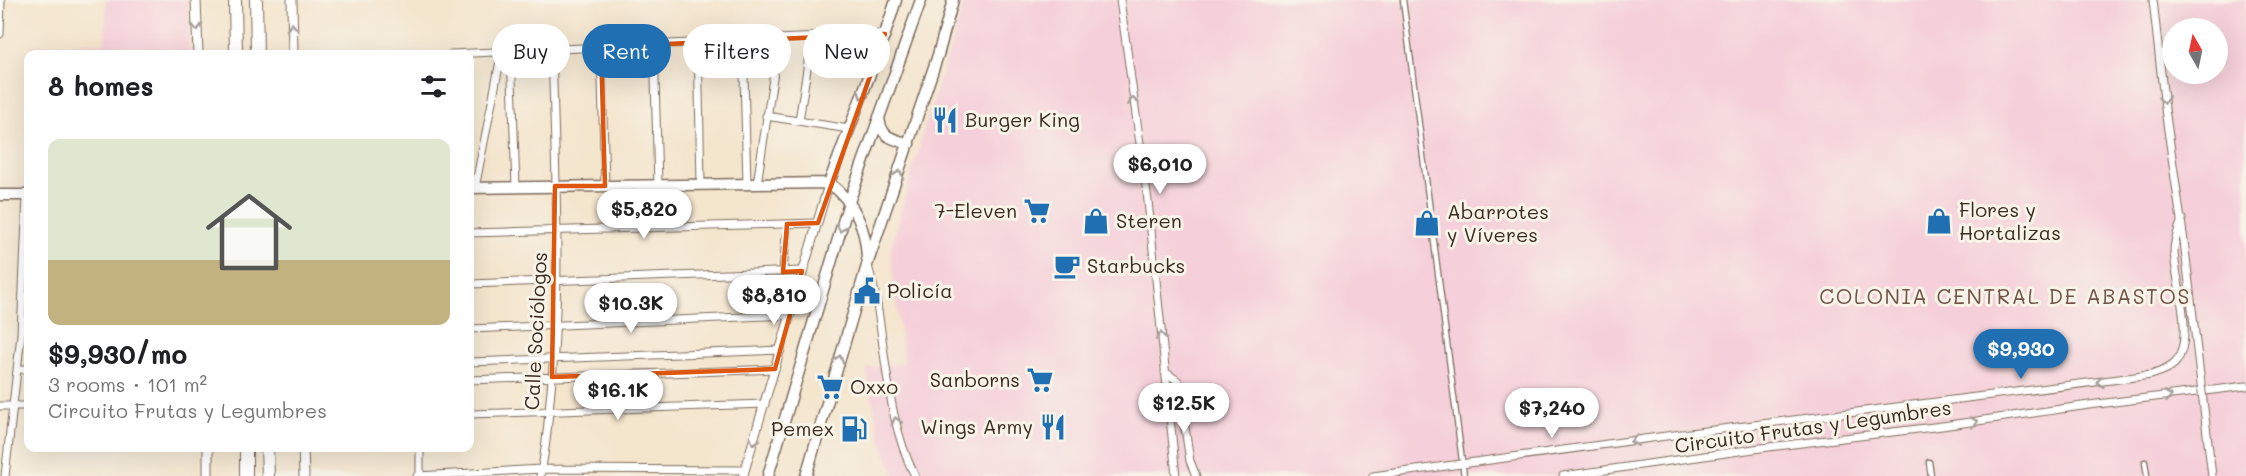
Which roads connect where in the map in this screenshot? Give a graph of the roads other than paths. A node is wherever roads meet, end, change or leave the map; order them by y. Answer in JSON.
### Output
{"nodes":[{"id":1,"x":1,"y":0,"type":"edge"},
{"id":2,"x":196,"y":0,"type":"edge"},
{"id":3,"x":235,"y":0,"type":"edge"},
{"id":4,"x":256,"y":0,"type":"edge"},
{"id":5,"x":292,"y":0,"type":"edge"},
{"id":6,"x":896,"y":0,"type":"edge"},
{"id":7,"x":921,"y":0,"type":"edge"},
{"id":8,"x":953,"y":0,"type":"edge"},
{"id":9,"x":1120,"y":0,"type":"edge"},
{"id":10,"x":1403,"y":0,"type":"edge"},
{"id":11,"x":2153,"y":0,"type":"edge"},
{"id":12,"x":888,"y":24,"type":"edge"},
{"id":13,"x":0,"y":34,"type":"edge"},
{"id":14,"x":198,"y":50,"type":"edge"},
{"id":15,"x":236,"y":50,"type":"edge"},
{"id":16,"x":257,"y":50,"type":"edge"},
{"id":17,"x":293,"y":50,"type":"edge"},
{"id":18,"x":492,"y":52,"type":"edge"},
{"id":19,"x":474,"y":53,"type":"edge"},
{"id":20,"x":496,"y":78,"type":"edge"},
{"id":21,"x":512,"y":78,"type":"edge"},
{"id":22,"x":553,"y":78,"type":"edge"},
{"id":23,"x":602,"y":78,"type":"edge"},
{"id":24,"x":655,"y":78,"type":"edge"},
{"id":25,"x":699,"y":78,"type":"edge"},
{"id":26,"x":745,"y":78,"type":"edge"},
{"id":27,"x":772,"y":78,"type":"edge"},
{"id":28,"x":806,"y":78,"type":"edge"},
{"id":29,"x":868,"y":78,"type":"edge"},
{"id":30,"x":880,"y":113,"type":"junction"},
{"id":31,"x":766,"y":116,"type":"junction"},
{"id":32,"x":799,"y":121,"type":"junction"},
{"id":33,"x":849,"y":129,"type":"junction"},
{"id":34,"x":909,"y":144,"type":"junction"},
{"id":35,"x":474,"y":179,"type":"edge"},
{"id":36,"x":829,"y":183,"type":"junction"},
{"id":37,"x":701,"y":184,"type":"junction"},
{"id":38,"x":752,"y":184,"type":"junction"},
{"id":39,"x":658,"y":185,"type":"junction"},
{"id":40,"x":555,"y":186,"type":"junction"},
{"id":41,"x":606,"y":186,"type":"junction"},
{"id":42,"x":516,"y":187,"type":"junction"},
{"id":43,"x":474,"y":188,"type":"edge"},
{"id":44,"x":0,"y":195,"type":"edge"},
{"id":45,"x":24,"y":195,"type":"edge"},
{"id":46,"x":849,"y":202,"type":"junction"},
{"id":47,"x":2182,"y":219,"type":"junction"},
{"id":48,"x":818,"y":223,"type":"junction"},
{"id":49,"x":787,"y":224,"type":"junction"},
{"id":50,"x":557,"y":230,"type":"junction"},
{"id":51,"x":474,"y":233,"type":"edge"},
{"id":52,"x":868,"y":262,"type":"junction"},
{"id":53,"x":802,"y":271,"type":"junction"},
{"id":54,"x":783,"y":272,"type":"junction"},
{"id":55,"x":557,"y":282,"type":"junction"},
{"id":56,"x":474,"y":284,"type":"edge"},
{"id":57,"x":790,"y":315,"type":"junction"},
{"id":58,"x":556,"y":325,"type":"junction"},
{"id":59,"x":474,"y":329,"type":"edge"},
{"id":60,"x":24,"y":340,"type":"edge"},
{"id":61,"x":781,"y":350,"type":"junction"},
{"id":62,"x":554,"y":359,"type":"junction"},
{"id":63,"x":474,"y":362,"type":"edge"},
{"id":64,"x":18,"y":369,"type":"junction"},
{"id":65,"x":24,"y":369,"type":"edge"},
{"id":66,"x":775,"y":369,"type":"junction"},
{"id":67,"x":1165,"y":372,"type":"junction"},
{"id":68,"x":552,"y":377,"type":"junction"},
{"id":69,"x":474,"y":380,"type":"edge"},
{"id":70,"x":2246,"y":386,"type":"edge"},
{"id":71,"x":765,"y":404,"type":"junction"},
{"id":72,"x":0,"y":406,"type":"edge"},
{"id":73,"x":14,"y":406,"type":"junction"},
{"id":74,"x":24,"y":406,"type":"edge"},
{"id":75,"x":549,"y":410,"type":"junction"},
{"id":76,"x":474,"y":414,"type":"edge"},
{"id":77,"x":208,"y":452,"type":"edge"},
{"id":78,"x":246,"y":452,"type":"edge"},
{"id":79,"x":267,"y":452,"type":"edge"},
{"id":80,"x":303,"y":452,"type":"edge"},
{"id":81,"x":420,"y":452,"type":"edge"},
{"id":82,"x":1929,"y":462,"type":"dead end"},
{"id":83,"x":2145,"y":462,"type":"dead end"},
{"id":84,"x":1463,"y":464,"type":"junction"},
{"id":85,"x":541,"y":472,"type":"edge"},
{"id":86,"x":743,"y":473,"type":"edge"},
{"id":87,"x":5,"y":476,"type":"edge"},
{"id":88,"x":208,"y":476,"type":"edge"},
{"id":89,"x":246,"y":476,"type":"edge"},
{"id":90,"x":268,"y":476,"type":"edge"},
{"id":91,"x":304,"y":476,"type":"edge"},
{"id":92,"x":419,"y":476,"type":"edge"},
{"id":93,"x":768,"y":476,"type":"edge"},
{"id":94,"x":806,"y":476,"type":"edge"},
{"id":95,"x":915,"y":476,"type":"edge"},
{"id":96,"x":1176,"y":476,"type":"edge"},
{"id":97,"x":1196,"y":476,"type":"edge"},
{"id":98,"x":1373,"y":476,"type":"edge"},
{"id":99,"x":1464,"y":476,"type":"edge"},
{"id":100,"x":1563,"y":476,"type":"edge"},
{"id":101,"x":1931,"y":476,"type":"edge"},
{"id":102,"x":2147,"y":476,"type":"edge"},
{"id":103,"x":2212,"y":476,"type":"edge"}],
"edges":[{"from":1,"to":13,"type":"street"},
{"from":2,"to":14,"type":"main road","one_way":true},
{"from":3,"to":15,"type":"highway"},
{"from":4,"to":16,"type":"highway"},
{"from":17,"to":5,"type":"main road","one_way":true},
{"from":6,"to":12,"type":"main road"},
{"from":7,"to":30,"type":"main road"},
{"from":8,"to":34,"type":"main road"},
{"from":67,"to":9,"type":"street","one_way":true},
{"from":10,"to":84,"type":"street"},
{"from":11,"to":47,"type":"street","one_way":true},
{"from":18,"to":19,"type":"street"},
{"from":20,"to":35,"type":"street"},
{"from":21,"to":42,"type":"street"},
{"from":22,"to":40,"type":"street","name":"Calle Sociólogos"},
{"from":23,"to":41,"type":"street"},
{"from":24,"to":39,"type":"street"},
{"from":25,"to":37,"type":"street"},
{"from":26,"to":38,"type":"street"},
{"from":27,"to":31,"type":"street"},
{"from":28,"to":32,"type":"street"},
{"from":29,"to":33,"type":"main road","one_way":true},
{"from":30,"to":34,"type":"main road"},
{"from":30,"to":46,"type":"main road"},
{"from":31,"to":32,"type":"street"},
{"from":31,"to":38,"type":"street"},
{"from":32,"to":33,"type":"street"},
{"from":33,"to":36,"type":"main road"},
{"from":52,"to":34,"type":"main road","one_way":true},
{"from":36,"to":38,"type":"main road"},
{"from":36,"to":46,"type":"main road"},
{"from":36,"to":48,"type":"street"},
{"from":37,"to":38,"type":"main road"},
{"from":37,"to":39,"type":"main road"},
{"from":39,"to":41,"type":"main road"},
{"from":40,"to":41,"type":"main road"},
{"from":40,"to":42,"type":"main road"},
{"from":40,"to":50,"type":"street","name":"Calle Sociólogos"},
{"from":42,"to":43,"type":"main road"},
{"from":44,"to":45,"type":"main road"},
{"from":46,"to":52,"type":"main road"},
{"from":46,"to":93,"type":"main road","one_way":true},
{"from":47,"to":84,"type":"street","one_way":true},
{"from":47,"to":103,"type":"street","bridge":true},
{"from":48,"to":49,"type":"street"},
{"from":48,"to":53,"type":"street"},
{"from":49,"to":50,"type":"street"},
{"from":49,"to":54,"type":"street"},
{"from":50,"to":51,"type":"street"},
{"from":50,"to":55,"type":"street","name":"Calle Sociólogos"},
{"from":94,"to":52,"type":"main road","one_way":true},
{"from":95,"to":52,"type":"street","one_way":true},
{"from":53,"to":54,"type":"street"},
{"from":53,"to":57,"type":"street"},
{"from":54,"to":55,"type":"street"},
{"from":55,"to":56,"type":"street"},
{"from":55,"to":58,"type":"street","name":"Calle Sociólogos"},
{"from":57,"to":58,"type":"street"},
{"from":57,"to":61,"type":"street"},
{"from":58,"to":59,"type":"street"},
{"from":58,"to":62,"type":"street","name":"Calle Sociólogos"},
{"from":60,"to":64,"type":"street"},
{"from":61,"to":62,"type":"street"},
{"from":61,"to":66,"type":"street"},
{"from":62,"to":63,"type":"street"},
{"from":62,"to":68,"type":"street","name":"Calle Sociólogos"},
{"from":64,"to":65,"type":"street"},
{"from":64,"to":73,"type":"street"},
{"from":66,"to":68,"type":"street"},
{"from":66,"to":71,"type":"street"},
{"from":67,"to":96,"type":"street"},
{"from":67,"to":97,"type":"street"},
{"from":68,"to":69,"type":"street"},
{"from":68,"to":75,"type":"street","name":"Calle Sociólogos"},
{"from":100,"to":70,"type":"street","name":"Circuito Frutas y Legumbres","one_way":true},
{"from":71,"to":75,"type":"street"},
{"from":71,"to":86,"type":"street","one_way":true},
{"from":72,"to":73,"type":"street"},
{"from":73,"to":74,"type":"street"},
{"from":73,"to":87,"type":"street"},
{"from":75,"to":76,"type":"street"},
{"from":75,"to":85,"type":"street","name":"Calle Sociólogos"},
{"from":77,"to":88,"type":"main road"},
{"from":78,"to":89,"type":"highway"},
{"from":79,"to":90,"type":"highway"},
{"from":80,"to":91,"type":"main road"},
{"from":81,"to":92,"type":"street"},
{"from":82,"to":101,"type":"street"},
{"from":83,"to":102,"type":"street"},
{"from":84,"to":98,"type":"street"},
{"from":84,"to":99,"type":"street"},
{"from":85,"to":86,"type":"street"},
{"from":85,"to":92,"type":"street"}]}
